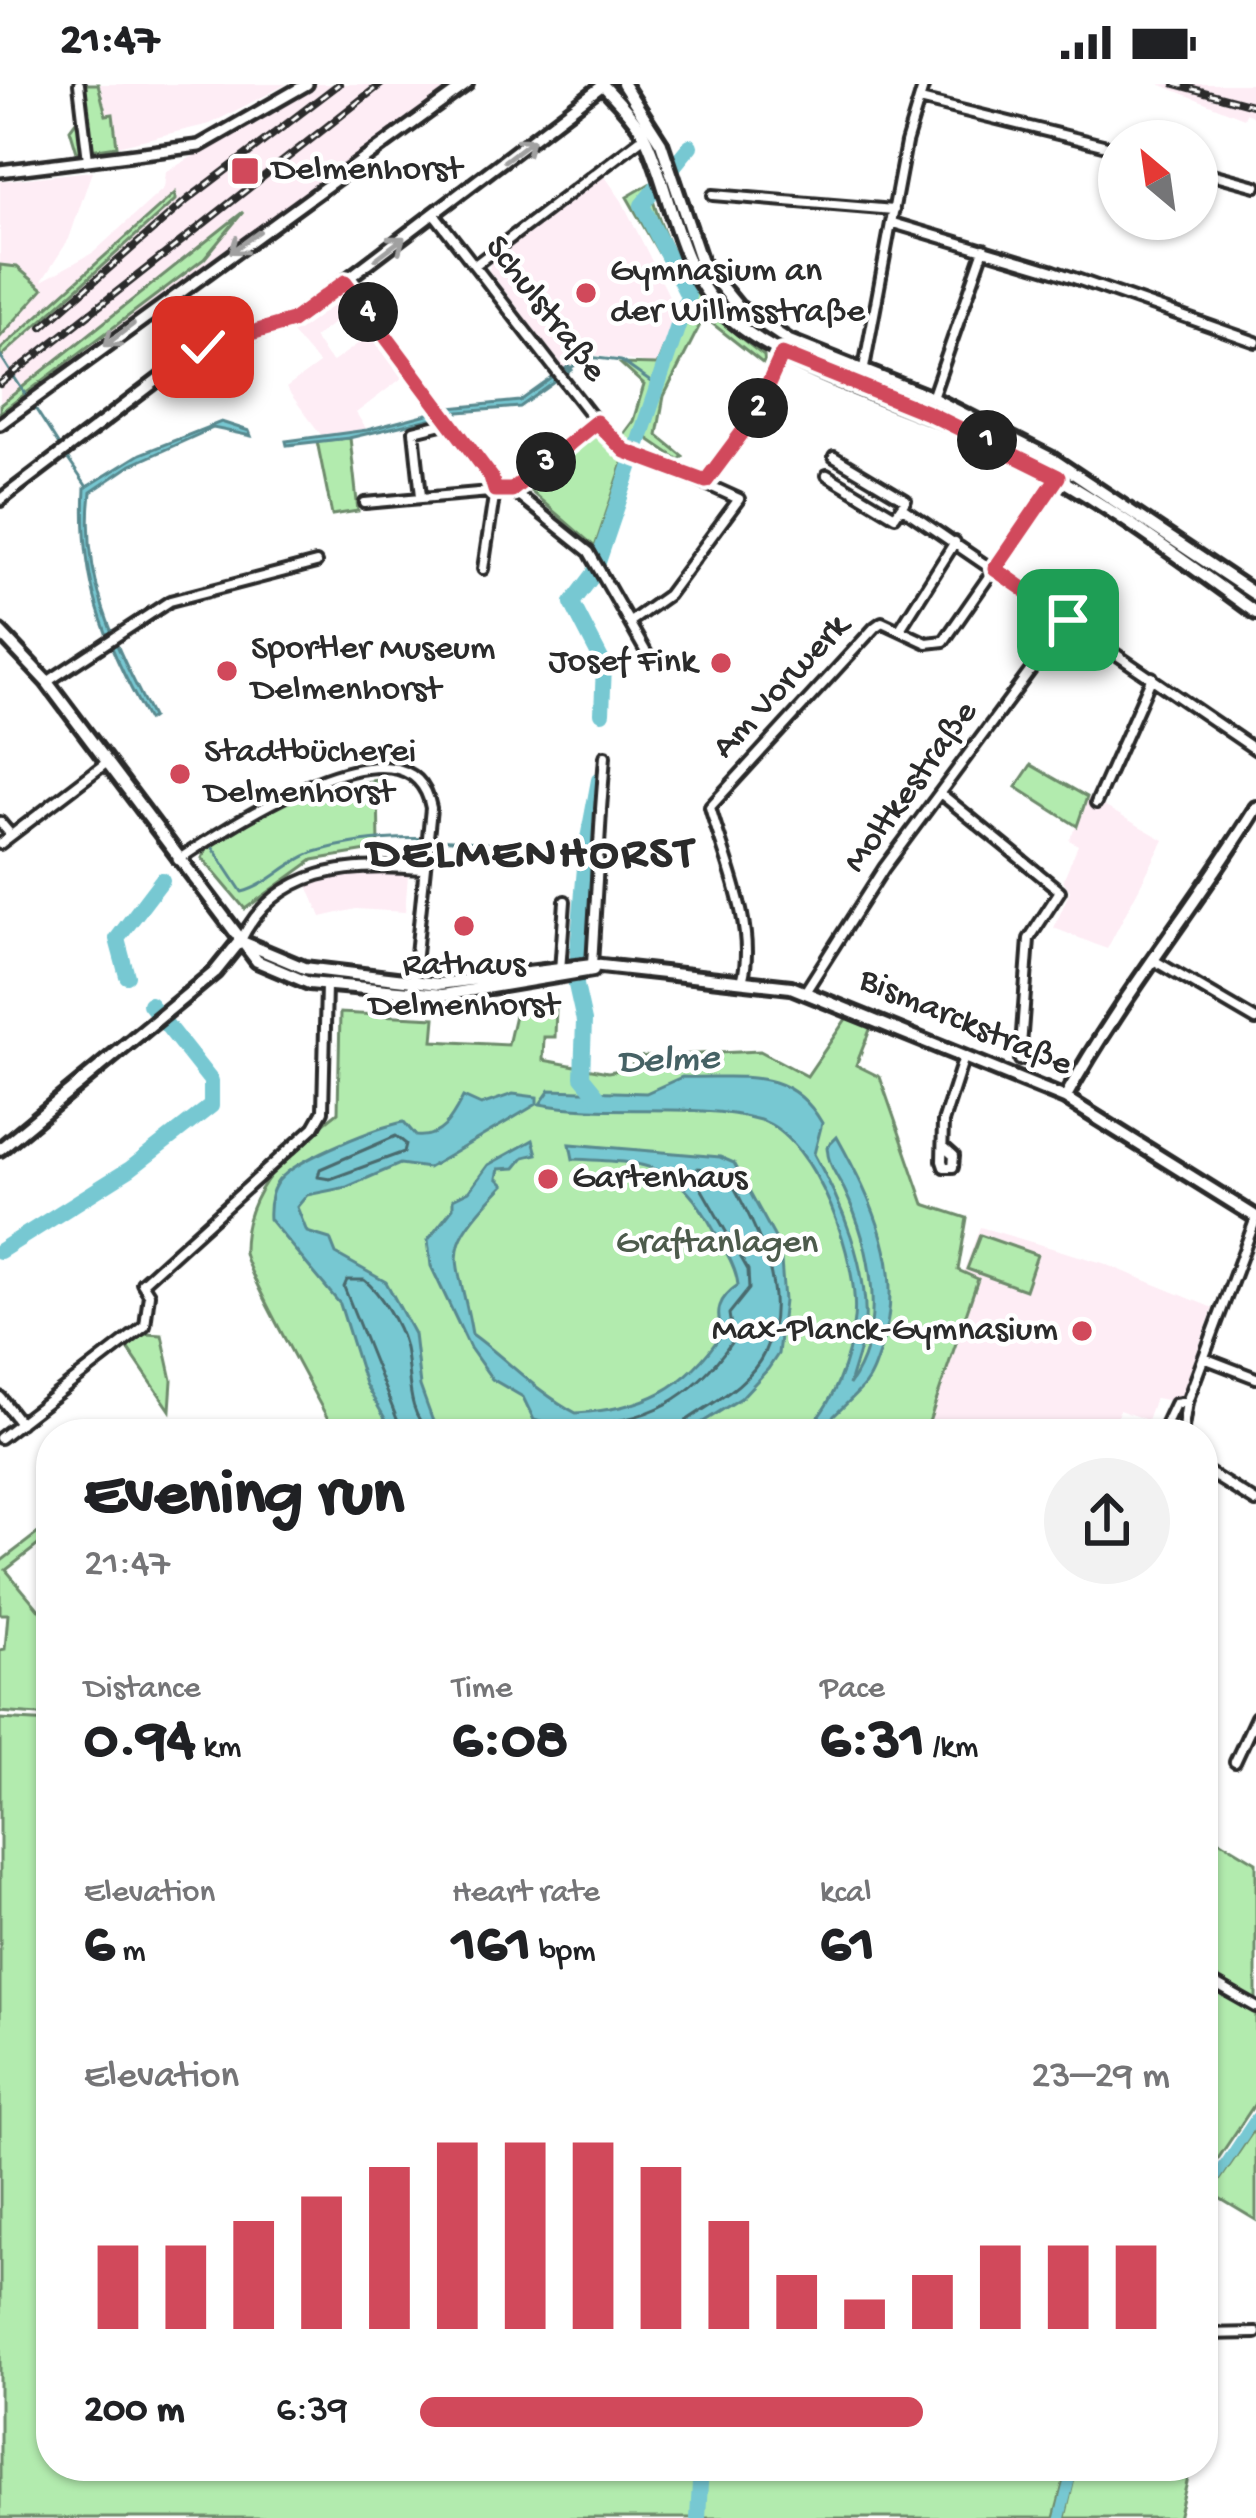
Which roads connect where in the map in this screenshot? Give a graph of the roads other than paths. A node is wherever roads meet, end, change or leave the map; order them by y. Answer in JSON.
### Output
{"nodes":[{"id":1,"x":79,"y":84,"type":"edge"},
{"id":2,"x":307,"y":84,"type":"edge"},
{"id":3,"x":467,"y":84,"type":"edge"},
{"id":4,"x":603,"y":84,"type":"edge"},
{"id":5,"x":623,"y":84,"type":"edge"},
{"id":6,"x":924,"y":84,"type":"edge"},
{"id":7,"x":920,"y":100,"type":"junction"},
{"id":8,"x":645,"y":136,"type":"junction"},
{"id":9,"x":1098,"y":144,"type":"edge"},
{"id":10,"x":88,"y":160,"type":"junction"},
{"id":11,"x":0,"y":172,"type":"edge"},
{"id":12,"x":665,"y":175,"type":"junction"},
{"id":13,"x":1218,"y":176,"type":"edge"},
{"id":14,"x":1256,"y":186,"type":"edge"},
{"id":15,"x":713,"y":195,"type":"dead end"},
{"id":16,"x":894,"y":210,"type":"junction"},
{"id":17,"x":435,"y":215,"type":"junction"},
{"id":18,"x":893,"y":223,"type":"junction"},
{"id":19,"x":984,"y":249,"type":"junction"},
{"id":20,"x":475,"y":265,"type":"junction"},
{"id":21,"x":345,"y":282,"type":"junction"},
{"id":22,"x":789,"y":340,"type":"junction"},
{"id":23,"x":1256,"y":342,"type":"edge"},
{"id":24,"x":782,"y":354,"type":"junction"},
{"id":25,"x":866,"y":370,"type":"junction"},
{"id":26,"x":861,"y":384,"type":"junction"},
{"id":27,"x":932,"y":398,"type":"junction"},
{"id":28,"x":445,"y":416,"type":"junction"},
{"id":29,"x":596,"y":422,"type":"junction"},
{"id":30,"x":0,"y":424,"type":"edge"},
{"id":31,"x":834,"y":458,"type":"dead end"},
{"id":32,"x":826,"y":475,"type":"dead end"},
{"id":33,"x":1058,"y":477,"type":"junction"},
{"id":34,"x":706,"y":481,"type":"junction"},
{"id":35,"x":495,"y":490,"type":"junction"},
{"id":36,"x":512,"y":490,"type":"junction"},
{"id":37,"x":421,"y":496,"type":"junction"},
{"id":38,"x":0,"y":500,"type":"edge"},
{"id":39,"x":365,"y":503,"type":"dead end"},
{"id":40,"x":902,"y":507,"type":"junction"},
{"id":41,"x":955,"y":542,"type":"junction"},
{"id":42,"x":316,"y":563,"type":"dead end"},
{"id":43,"x":483,"y":569,"type":"dead end"},
{"id":44,"x":995,"y":569,"type":"junction"},
{"id":45,"x":1256,"y":595,"type":"edge"},
{"id":46,"x":1256,"y":613,"type":"edge"},
{"id":47,"x":1068,"y":620,"type":"junction"},
{"id":48,"x":630,"y":622,"type":"junction"},
{"id":49,"x":900,"y":629,"type":"junction"},
{"id":50,"x":0,"y":632,"type":"edge"},
{"id":51,"x":647,"y":654,"type":"dead end"},
{"id":52,"x":1152,"y":677,"type":"junction"},
{"id":53,"x":47,"y":682,"type":"junction"},
{"id":54,"x":1256,"y":750,"type":"edge"},
{"id":55,"x":605,"y":756,"type":"dead end"},
{"id":56,"x":106,"y":763,"type":"junction"},
{"id":57,"x":940,"y":794,"type":"junction"},
{"id":58,"x":1096,"y":802,"type":"dead end"},
{"id":59,"x":1256,"y":808,"type":"edge"},
{"id":60,"x":0,"y":822,"type":"edge"},
{"id":61,"x":11,"y":835,"type":"junction"},
{"id":62,"x":0,"y":844,"type":"edge"},
{"id":63,"x":182,"y":866,"type":"junction"},
{"id":64,"x":422,"y":869,"type":"junction"},
{"id":65,"x":565,"y":901,"type":"dead end"},
{"id":66,"x":240,"y":941,"type":"junction"},
{"id":67,"x":1156,"y":961,"type":"junction"},
{"id":68,"x":588,"y":967,"type":"junction"},
{"id":69,"x":565,"y":971,"type":"junction"},
{"id":70,"x":743,"y":978,"type":"junction"},
{"id":71,"x":326,"y":986,"type":"junction"},
{"id":72,"x":412,"y":987,"type":"junction"},
{"id":73,"x":805,"y":992,"type":"junction"},
{"id":74,"x":1256,"y":1020,"type":"edge"},
{"id":75,"x":964,"y":1056,"type":"junction"},
{"id":76,"x":1020,"y":1060,"type":"dead end"},
{"id":77,"x":1065,"y":1098,"type":"junction"},
{"id":78,"x":944,"y":1147,"type":"dead end"},
{"id":79,"x":0,"y":1149,"type":"edge"},
{"id":80,"x":1256,"y":1217,"type":"edge"},
{"id":81,"x":1204,"y":1358,"type":"junction"},
{"id":82,"x":1256,"y":1378,"type":"edge"},
{"id":83,"x":0,"y":1397,"type":"edge"},
{"id":84,"x":1186,"y":1402,"type":"junction"},
{"id":85,"x":1167,"y":1419,"type":"edge"},
{"id":86,"x":1184,"y":1419,"type":"edge"},
{"id":87,"x":20,"y":1423,"type":"junction"},
{"id":88,"x":0,"y":1438,"type":"edge"},
{"id":89,"x":1218,"y":1478,"type":"edge"},
{"id":90,"x":1256,"y":1502,"type":"edge"},
{"id":91,"x":1256,"y":1717,"type":"edge"},
{"id":92,"x":1235,"y":1762,"type":"dead end"},
{"id":93,"x":1218,"y":1985,"type":"edge"},
{"id":94,"x":1256,"y":2007,"type":"edge"},
{"id":95,"x":1256,"y":2333,"type":"edge"},
{"id":96,"x":1218,"y":2334,"type":"edge"}],
"edges":[{"from":1,"to":10,"type":"street"},
{"from":2,"to":10,"type":"street"},
{"from":3,"to":30,"type":"street","one_way":true},
{"from":4,"to":8,"type":"main road"},
{"from":17,"to":4,"type":"street","one_way":true},
{"from":5,"to":12,"type":"main road"},
{"from":6,"to":7,"type":"street"},
{"from":7,"to":9,"type":"street"},
{"from":7,"to":16,"type":"street"},
{"from":8,"to":12,"type":"main road"},
{"from":8,"to":20,"type":"street"},
{"from":10,"to":11,"type":"street"},
{"from":12,"to":22,"type":"main road"},
{"from":12,"to":24,"type":"main road"},
{"from":13,"to":14,"type":"street"},
{"from":15,"to":16,"type":"street"},
{"from":16,"to":18,"type":"street"},
{"from":17,"to":20,"type":"street","name":"Schulstraße"},
{"from":21,"to":17,"type":"street","one_way":true},
{"from":18,"to":19,"type":"street"},
{"from":18,"to":25,"type":"street"},
{"from":19,"to":23,"type":"street"},
{"from":19,"to":27,"type":"street"},
{"from":20,"to":29,"type":"street","name":"Schulstraße"},
{"from":21,"to":28,"type":"street"},
{"from":21,"to":38,"type":"street"},
{"from":22,"to":24,"type":"street"},
{"from":22,"to":25,"type":"main road"},
{"from":24,"to":26,"type":"main road"},
{"from":24,"to":34,"type":"street"},
{"from":25,"to":26,"type":"street"},
{"from":25,"to":27,"type":"main road"},
{"from":26,"to":33,"type":"main road"},
{"from":27,"to":45,"type":"main road"},
{"from":28,"to":35,"type":"street"},
{"from":28,"to":37,"type":"street"},
{"from":29,"to":34,"type":"street","name":"Schulstraße"},
{"from":29,"to":36,"type":"street"},
{"from":31,"to":40,"type":"street"},
{"from":32,"to":40,"type":"street"},
{"from":33,"to":44,"type":"street","name":"Am Vorwerk"},
{"from":33,"to":46,"type":"main road"},
{"from":34,"to":48,"type":"street","name":"Schulstraße"},
{"from":35,"to":36,"type":"street"},
{"from":35,"to":37,"type":"street"},
{"from":35,"to":43,"type":"street"},
{"from":36,"to":48,"type":"street"},
{"from":37,"to":39,"type":"street"},
{"from":40,"to":41,"type":"street"},
{"from":41,"to":44,"type":"street"},
{"from":41,"to":49,"type":"street","name":"Am Vorwerk"},
{"from":42,"to":53,"type":"street"},
{"from":44,"to":47,"type":"street"},
{"from":44,"to":49,"type":"street","name":"Am Vorwerk"},
{"from":47,"to":52,"type":"street"},
{"from":47,"to":57,"type":"street","name":"Moltkestraße"},
{"from":48,"to":51,"type":"street"},
{"from":49,"to":70,"type":"street","name":"Am Vorwerk"},
{"from":50,"to":53,"type":"main road"},
{"from":52,"to":54,"type":"street"},
{"from":52,"to":58,"type":"street"},
{"from":53,"to":56,"type":"main road"},
{"from":55,"to":68,"type":"street"},
{"from":56,"to":61,"type":"street"},
{"from":56,"to":63,"type":"main road"},
{"from":57,"to":73,"type":"street","name":"Moltkestraße"},
{"from":57,"to":76,"type":"street"},
{"from":59,"to":67,"type":"main road"},
{"from":60,"to":61,"type":"street"},
{"from":61,"to":62,"type":"street"},
{"from":63,"to":64,"type":"street"},
{"from":63,"to":66,"type":"main road"},
{"from":64,"to":66,"type":"street"},
{"from":64,"to":72,"type":"street"},
{"from":65,"to":69,"type":"street"},
{"from":66,"to":71,"type":"main road"},
{"from":66,"to":72,"type":"main road"},
{"from":66,"to":79,"type":"main road"},
{"from":67,"to":74,"type":"street"},
{"from":67,"to":77,"type":"main road"},
{"from":68,"to":69,"type":"main road","name":"Bismarckstraße"},
{"from":68,"to":70,"type":"main road","name":"Bismarckstraße"},
{"from":69,"to":72,"type":"main road","name":"Bismarckstraße"},
{"from":70,"to":73,"type":"main road","name":"Bismarckstraße"},
{"from":71,"to":72,"type":"main road"},
{"from":71,"to":87,"type":"street"},
{"from":73,"to":75,"type":"main road","name":"Bismarckstraße"},
{"from":75,"to":77,"type":"main road","name":"Bismarckstraße"},
{"from":75,"to":78,"type":"street"},
{"from":77,"to":80,"type":"main road","name":"Bismarckstraße"},
{"from":80,"to":81,"type":"street"},
{"from":81,"to":82,"type":"street"},
{"from":81,"to":84,"type":"street"},
{"from":83,"to":87,"type":"street"},
{"from":84,"to":85,"type":"street"},
{"from":84,"to":86,"type":"street"},
{"from":87,"to":88,"type":"street"},
{"from":89,"to":90,"type":"street"},
{"from":91,"to":92,"type":"street"},
{"from":93,"to":94,"type":"street"},
{"from":95,"to":96,"type":"street"}]}
